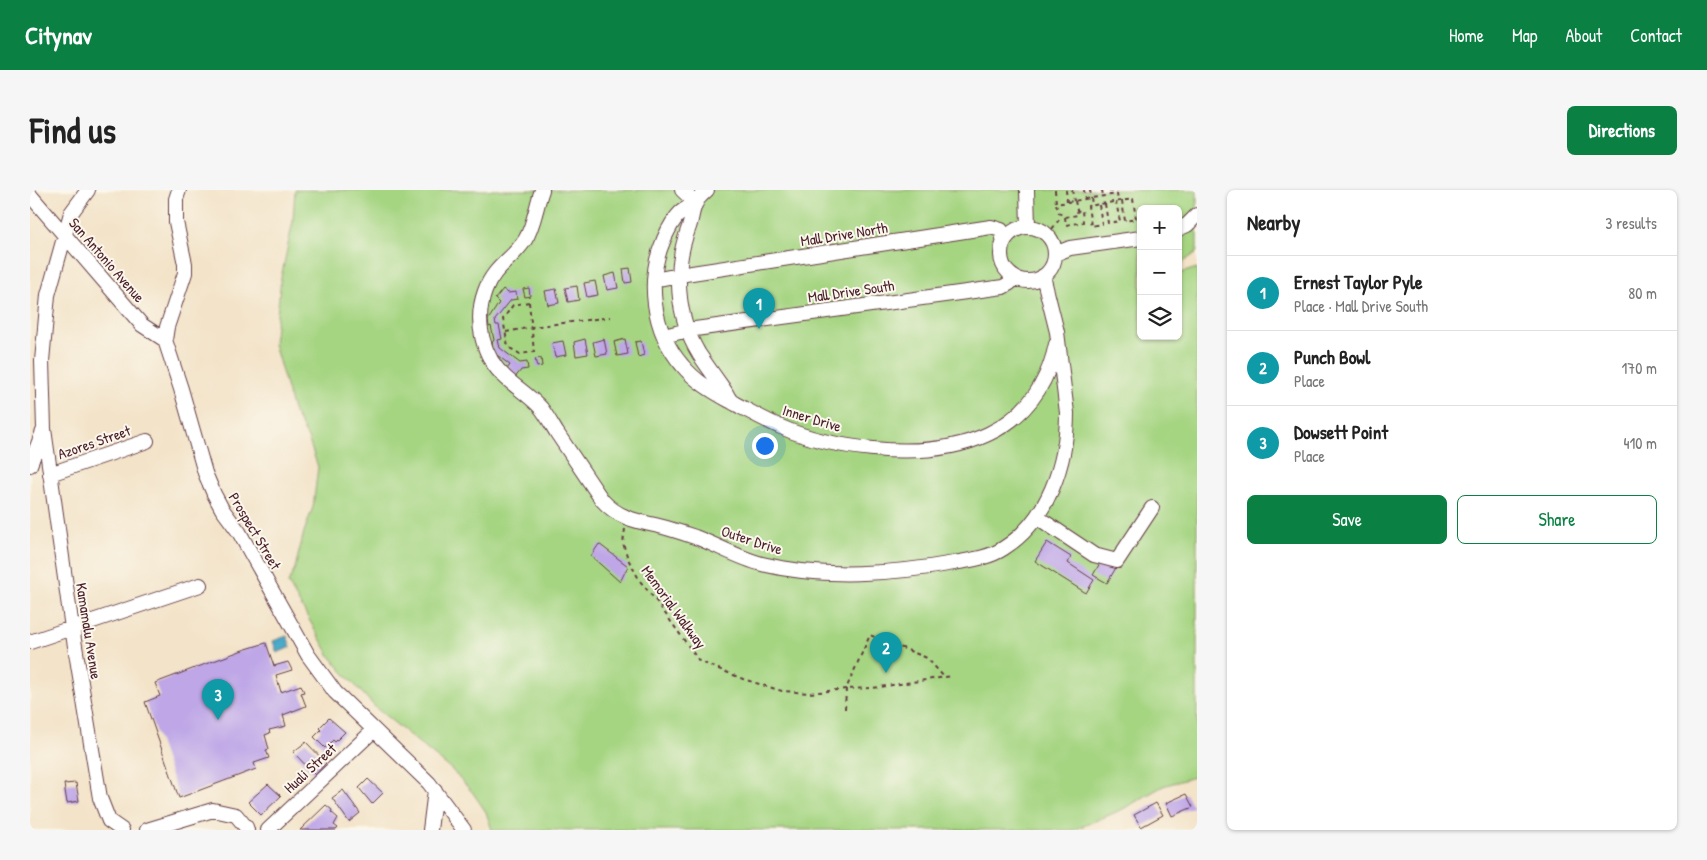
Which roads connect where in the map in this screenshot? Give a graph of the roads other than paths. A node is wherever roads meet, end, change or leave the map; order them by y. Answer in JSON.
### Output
{"nodes":[{"id":1,"x":88,"y":190,"type":"edge"},
{"id":2,"x":179,"y":190,"type":"edge"},
{"id":3,"x":542,"y":190,"type":"edge"},
{"id":4,"x":682,"y":190,"type":"edge"},
{"id":5,"x":707,"y":190,"type":"edge"},
{"id":6,"x":1027,"y":190,"type":"edge"},
{"id":7,"x":30,"y":195,"type":"edge"},
{"id":8,"x":696,"y":202,"type":"junction"},
{"id":9,"x":1197,"y":215,"type":"edge"},
{"id":10,"x":1028,"y":227,"type":"junction"},
{"id":11,"x":1182,"y":227,"type":"edge"},
{"id":12,"x":64,"y":234,"type":"junction"},
{"id":13,"x":1137,"y":239,"type":"edge"},
{"id":14,"x":1004,"y":242,"type":"junction"},
{"id":15,"x":1055,"y":254,"type":"junction"},
{"id":16,"x":679,"y":275,"type":"junction"},
{"id":17,"x":1012,"y":276,"type":"junction"},
{"id":18,"x":1043,"y":276,"type":"junction"},
{"id":19,"x":654,"y":280,"type":"junction"},
{"id":20,"x":688,"y":330,"type":"junction"},
{"id":21,"x":1057,"y":332,"type":"junction"},
{"id":22,"x":664,"y":336,"type":"junction"},
{"id":23,"x":165,"y":340,"type":"junction"},
{"id":24,"x":36,"y":361,"type":"edge"},
{"id":25,"x":731,"y":401,"type":"junction"},
{"id":26,"x":44,"y":429,"type":"junction"},
{"id":27,"x":147,"y":441,"type":"dead end"},
{"id":28,"x":30,"y":465,"type":"edge"},
{"id":29,"x":50,"y":474,"type":"junction"},
{"id":30,"x":1152,"y":508,"type":"dead end"},
{"id":31,"x":1037,"y":517,"type":"junction"},
{"id":32,"x":200,"y":585,"type":"dead end"},
{"id":33,"x":72,"y":628,"type":"junction"},
{"id":34,"x":30,"y":642,"type":"edge"},
{"id":35,"x":374,"y":730,"type":"junction"},
{"id":36,"x":435,"y":790,"type":"junction"},
{"id":37,"x":122,"y":830,"type":"edge"},
{"id":38,"x":146,"y":830,"type":"edge"},
{"id":39,"x":247,"y":830,"type":"edge"},
{"id":40,"x":268,"y":830,"type":"edge"},
{"id":41,"x":430,"y":830,"type":"edge"},
{"id":42,"x":464,"y":830,"type":"edge"}],
"edges":[{"from":1,"to":12,"type":"street","name":"Kamamalu Avenue"},
{"from":2,"to":23,"type":"street"},
{"from":3,"to":31,"type":"street","name":"Outer Drive"},
{"from":4,"to":8,"type":"street"},
{"from":5,"to":8,"type":"street","name":"Inner Drive"},
{"from":6,"to":10,"type":"street"},
{"from":7,"to":12,"type":"street","name":"San Antonio Avenue"},
{"from":8,"to":16,"type":"street","name":"Inner Drive"},
{"from":8,"to":19,"type":"street"},
{"from":9,"to":11,"type":"street"},
{"from":10,"to":14,"type":"street"},
{"from":10,"to":15,"type":"street"},
{"from":12,"to":23,"type":"street","name":"San Antonio Avenue"},
{"from":12,"to":24,"type":"street","name":"Kamamalu Avenue"},
{"from":13,"to":15,"type":"street"},
{"from":14,"to":16,"type":"street","name":"Mall Drive North"},
{"from":14,"to":17,"type":"street"},
{"from":15,"to":18,"type":"street"},
{"from":16,"to":19,"type":"street"},
{"from":16,"to":20,"type":"street","name":"Inner Drive"},
{"from":17,"to":18,"type":"street"},
{"from":17,"to":20,"type":"street","name":"Mall Drive South"},
{"from":18,"to":21,"type":"street","name":"Outer Drive"},
{"from":19,"to":22,"type":"street"},
{"from":20,"to":22,"type":"street"},
{"from":20,"to":25,"type":"street","name":"Inner Drive"},
{"from":21,"to":25,"type":"street","name":"Inner Drive"},
{"from":21,"to":31,"type":"street","name":"Outer Drive"},
{"from":22,"to":25,"type":"street"},
{"from":23,"to":35,"type":"street","name":"Prospect Street"},
{"from":24,"to":26,"type":"street","name":"Kamamalu Avenue"},
{"from":26,"to":28,"type":"street"},
{"from":26,"to":29,"type":"street","name":"Kamamalu Avenue"},
{"from":27,"to":29,"type":"street","name":"Azores Street"},
{"from":29,"to":33,"type":"street","name":"Kamamalu Avenue"},
{"from":30,"to":31,"type":"street"},
{"from":32,"to":33,"type":"street"},
{"from":33,"to":34,"type":"street"},
{"from":33,"to":37,"type":"street","name":"Kamamalu Avenue"},
{"from":35,"to":36,"type":"street","name":"Prospect Street"},
{"from":35,"to":40,"type":"street","name":"Huali Street"},
{"from":36,"to":41,"type":"street"},
{"from":36,"to":42,"type":"street","name":"Prospect Street"},
{"from":38,"to":39,"type":"street"}]}
